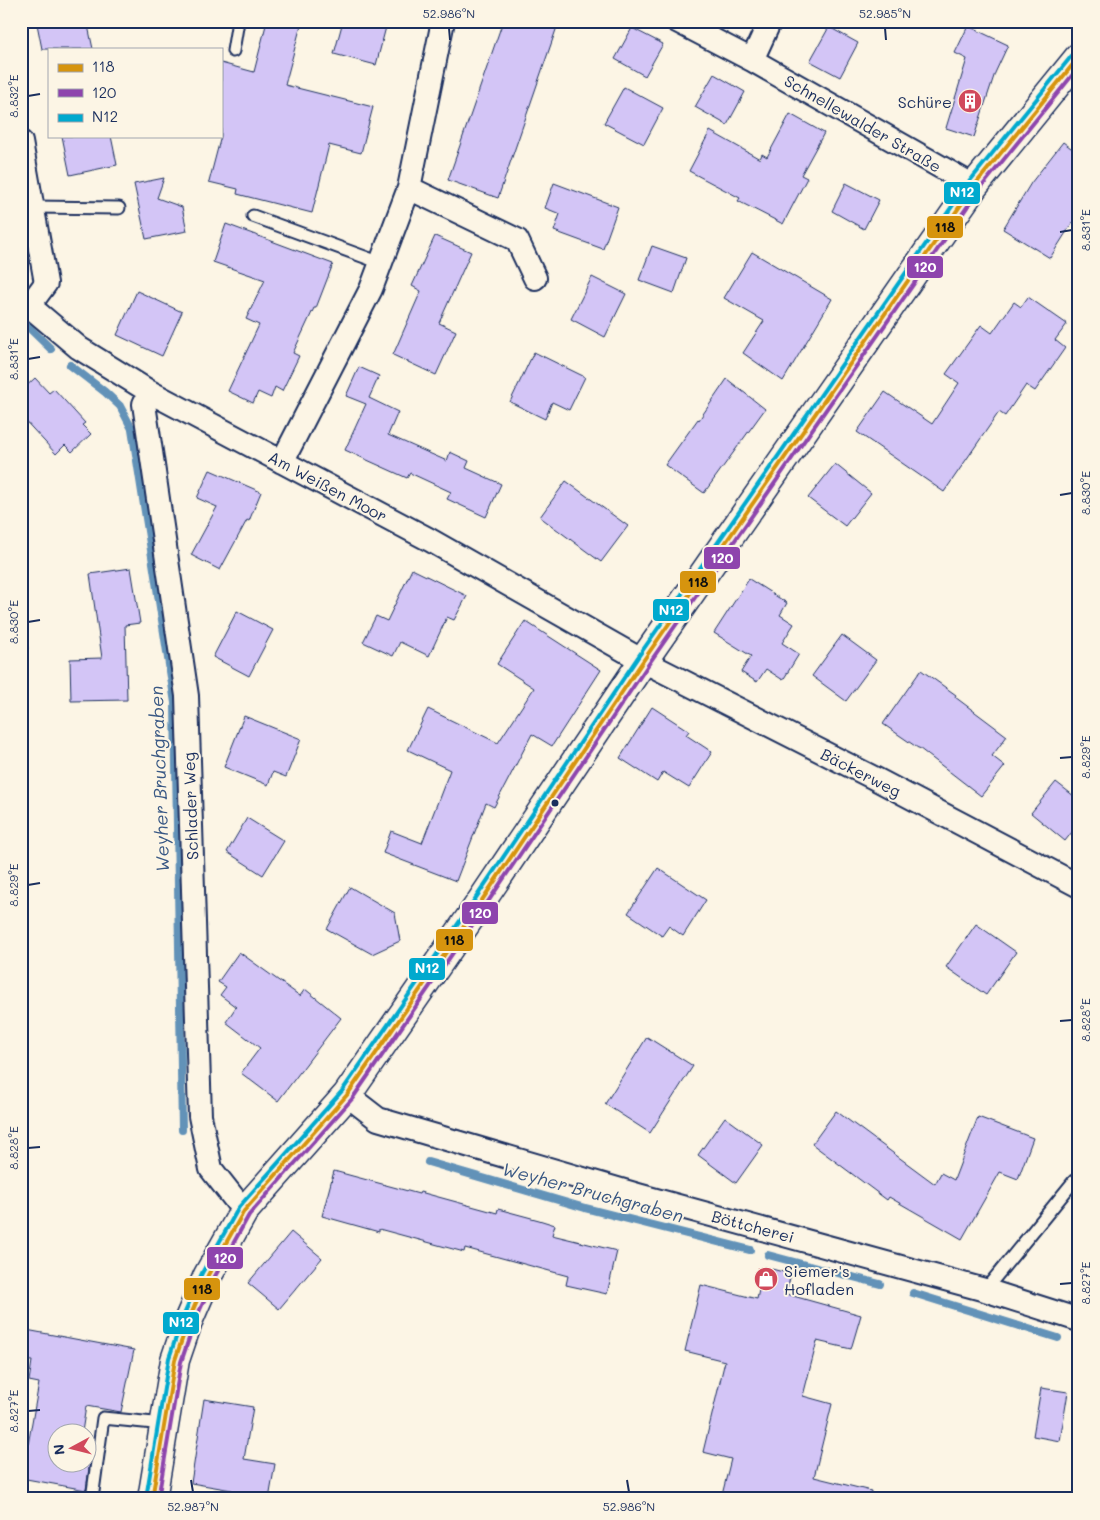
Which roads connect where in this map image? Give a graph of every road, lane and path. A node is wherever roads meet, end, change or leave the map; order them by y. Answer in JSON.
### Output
{"nodes":[{"id":1,"x":238,"y":21,"type":"edge"},
{"id":2,"x":443,"y":21,"type":"edge"},
{"id":3,"x":677,"y":21,"type":"edge"},
{"id":4,"x":770,"y":21,"type":"edge"},
{"id":5,"x":233,"y":51,"type":"dead end"},
{"id":6,"x":1079,"y":57,"type":"edge"},
{"id":7,"x":752,"y":60,"type":"junction"},
{"id":8,"x":21,"y":142,"type":"edge"},
{"id":9,"x":974,"y":186,"type":"junction"},
{"id":10,"x":409,"y":188,"type":"junction"},
{"id":11,"x":33,"y":207,"type":"junction"},
{"id":12,"x":119,"y":208,"type":"dead end"},
{"id":13,"x":253,"y":216,"type":"dead end"},
{"id":14,"x":381,"y":263,"type":"junction"},
{"id":15,"x":535,"y":278,"type":"dead end"},
{"id":16,"x":25,"y":303,"type":"edge"},
{"id":17,"x":150,"y":392,"type":"junction"},
{"id":18,"x":282,"y":462,"type":"junction"},
{"id":19,"x":643,"y":661,"type":"junction"},
{"id":20,"x":1079,"y":886,"type":"edge"},
{"id":21,"x":348,"y":1095,"type":"junction"},
{"id":22,"x":1074,"y":1181,"type":"dead end"},
{"id":23,"x":244,"y":1211,"type":"junction"},
{"id":24,"x":985,"y":1290,"type":"junction"},
{"id":25,"x":1079,"y":1320,"type":"edge"},
{"id":26,"x":165,"y":1424,"type":"junction"},
{"id":27,"x":92,"y":1499,"type":"edge"},
{"id":28,"x":152,"y":1499,"type":"edge"}],
"edges":[{"from":1,"to":5,"type":"lane"},
{"from":2,"to":10,"type":"street"},
{"from":3,"to":7,"type":"street","name":"Schnellewalder Straße"},
{"from":4,"to":7,"type":"street"},
{"from":6,"to":9,"type":"main road"},
{"from":7,"to":9,"type":"street","name":"Schnellewalder Straße"},
{"from":8,"to":11,"type":"street"},
{"from":9,"to":19,"type":"main road"},
{"from":10,"to":14,"type":"street"},
{"from":10,"to":15,"type":"street"},
{"from":11,"to":12,"type":"lane"},
{"from":11,"to":16,"type":"street"},
{"from":13,"to":14,"type":"lane"},
{"from":14,"to":18,"type":"street"},
{"from":16,"to":17,"type":"street","name":"Am Weißen Moor"},
{"from":17,"to":18,"type":"street","name":"Am Weißen Moor"},
{"from":17,"to":23,"type":"street","name":"Schlader Weg"},
{"from":18,"to":19,"type":"street","name":"Am Weißen Moor"},
{"from":19,"to":20,"type":"street","name":"Bäckerweg"},
{"from":19,"to":21,"type":"main road"},
{"from":21,"to":23,"type":"main road"},
{"from":21,"to":24,"type":"street","name":"Böttcherei"},
{"from":22,"to":24,"type":"lane"},
{"from":23,"to":26,"type":"main road"},
{"from":24,"to":25,"type":"street","name":"Böttcherei"},
{"from":26,"to":27,"type":"lane"},
{"from":26,"to":28,"type":"main road"}]}
